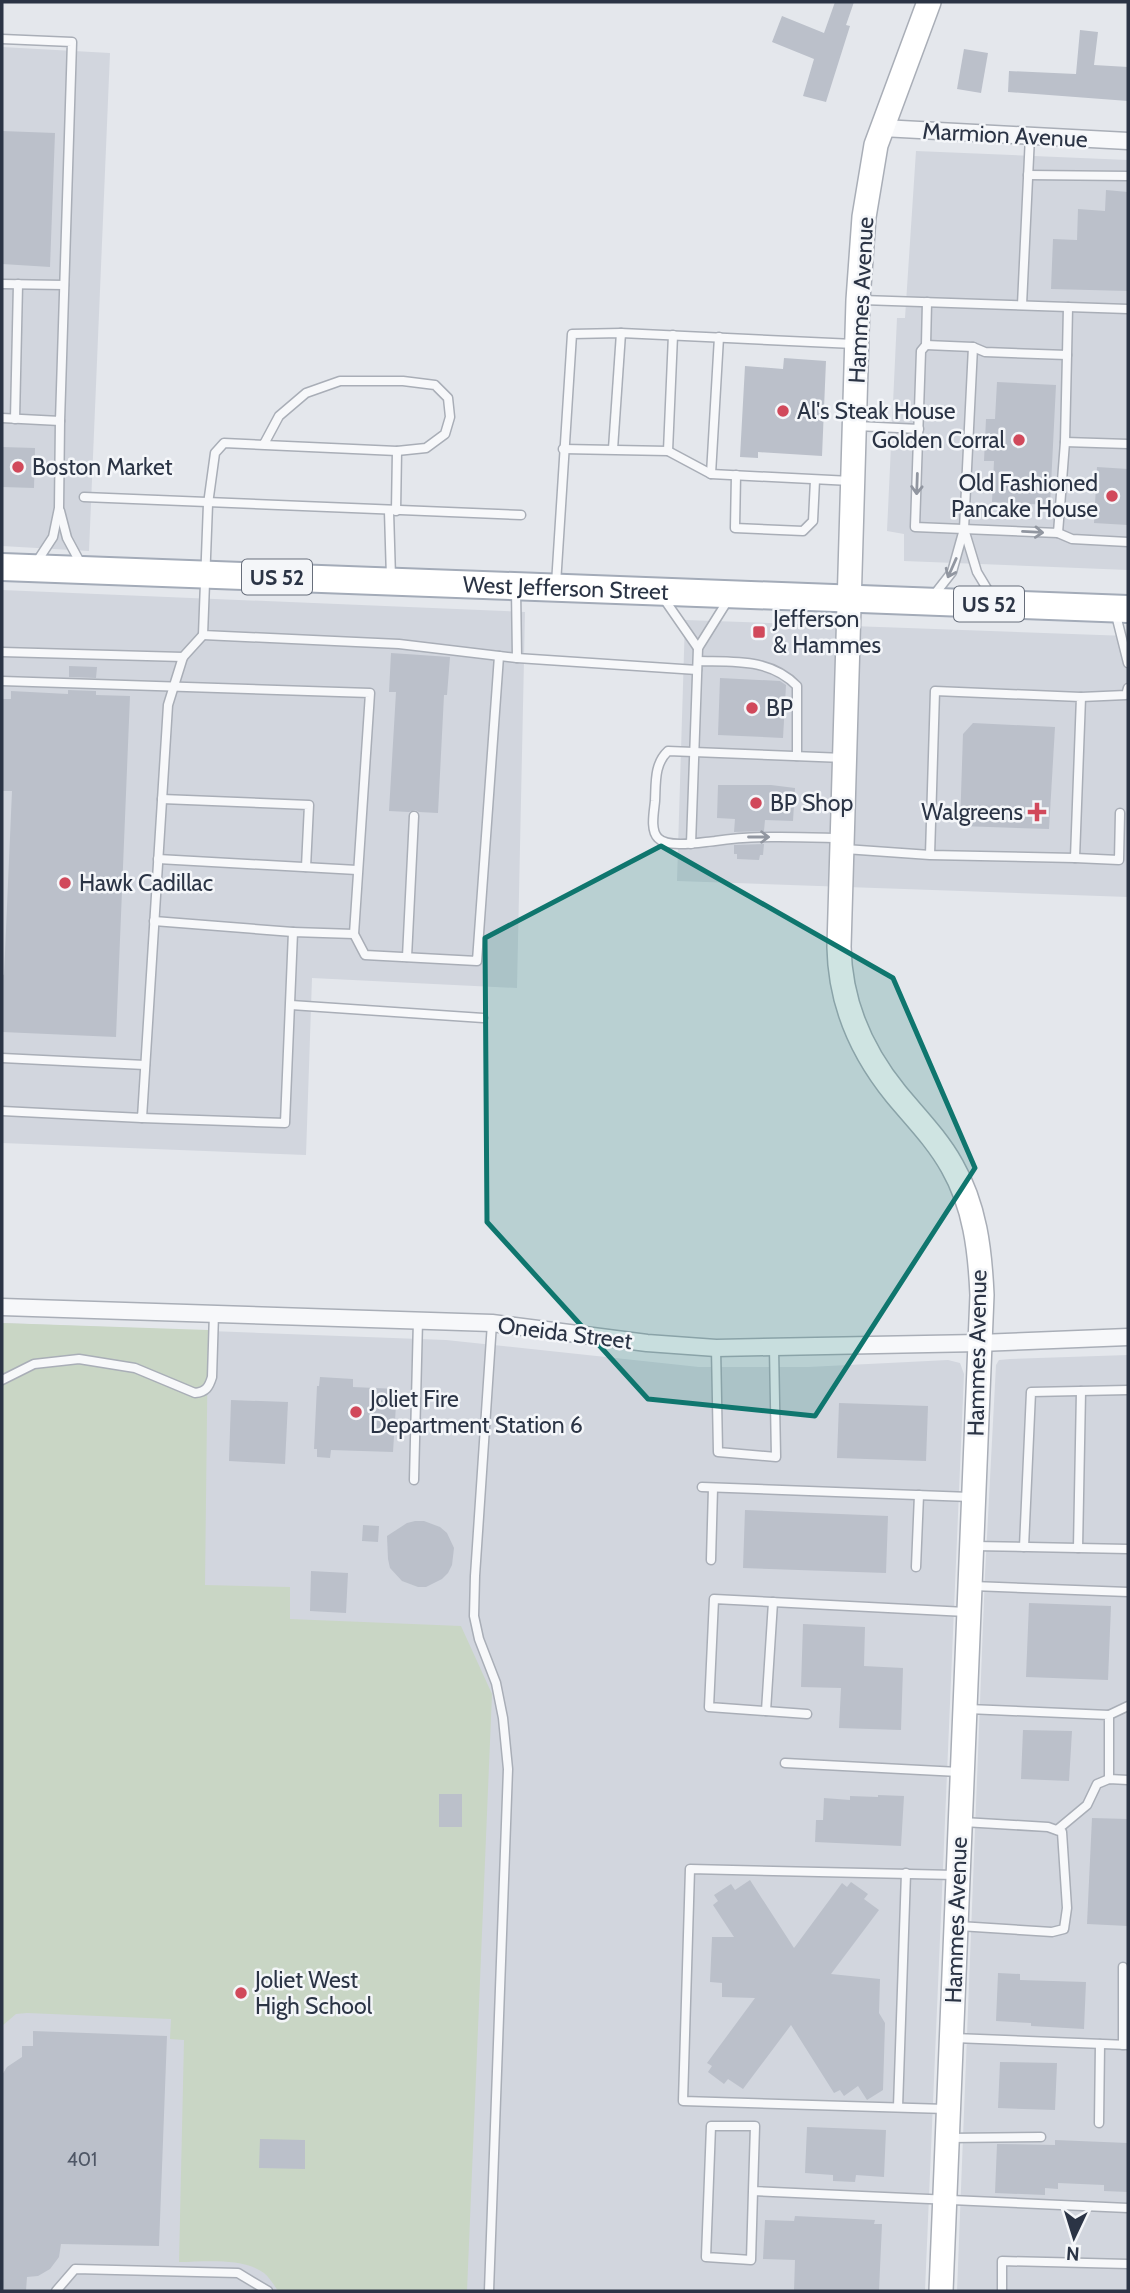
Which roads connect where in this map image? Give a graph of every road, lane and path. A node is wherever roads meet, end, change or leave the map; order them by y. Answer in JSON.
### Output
{"nodes":[{"id":1,"x":929,"y":2,"type":"edge"},
{"id":2,"x":2,"y":39,"type":"edge"},
{"id":3,"x":882,"y":128,"type":"junction"},
{"id":4,"x":1030,"y":136,"type":"junction"},
{"id":5,"x":1128,"y":141,"type":"edge"},
{"id":6,"x":1028,"y":175,"type":"junction"},
{"id":7,"x":1128,"y":176,"type":"edge"},
{"id":8,"x":2,"y":284,"type":"edge"},
{"id":9,"x":18,"y":284,"type":"junction"},
{"id":10,"x":64,"y":285,"type":"junction"},
{"id":11,"x":858,"y":300,"type":"junction"},
{"id":12,"x":927,"y":302,"type":"junction"},
{"id":13,"x":1021,"y":305,"type":"junction"},
{"id":14,"x":1068,"y":307,"type":"junction"},
{"id":15,"x":1128,"y":309,"type":"edge"},
{"id":16,"x":621,"y":333,"type":"junction"},
{"id":17,"x":673,"y":335,"type":"junction"},
{"id":18,"x":719,"y":337,"type":"junction"},
{"id":19,"x":857,"y":344,"type":"junction"},
{"id":20,"x":926,"y":345,"type":"junction"},
{"id":21,"x":973,"y":347,"type":"junction"},
{"id":22,"x":1067,"y":355,"type":"junction"},
{"id":23,"x":2,"y":418,"type":"edge"},
{"id":24,"x":15,"y":419,"type":"junction"},
{"id":25,"x":60,"y":421,"type":"junction"},
{"id":26,"x":854,"y":426,"type":"junction"},
{"id":27,"x":919,"y":429,"type":"junction"},
{"id":28,"x":1065,"y":442,"type":"junction"},
{"id":29,"x":264,"y":444,"type":"junction"},
{"id":30,"x":1128,"y":444,"type":"edge"},
{"id":31,"x":563,"y":449,"type":"junction"},
{"id":32,"x":613,"y":449,"type":"junction"},
{"id":33,"x":397,"y":451,"type":"junction"},
{"id":34,"x":668,"y":451,"type":"junction"},
{"id":35,"x":711,"y":474,"type":"junction"},
{"id":36,"x":736,"y":475,"type":"junction"},
{"id":37,"x":815,"y":480,"type":"junction"},
{"id":38,"x":853,"y":482,"type":"junction"},
{"id":39,"x":84,"y":498,"type":"dead end"},
{"id":40,"x":208,"y":504,"type":"junction"},
{"id":41,"x":59,"y":509,"type":"junction"},
{"id":42,"x":393,"y":511,"type":"junction"},
{"id":43,"x":521,"y":515,"type":"dead end"},
{"id":44,"x":964,"y":529,"type":"junction"},
{"id":45,"x":1058,"y":533,"type":"junction"},
{"id":46,"x":1128,"y":542,"type":"edge"},
{"id":47,"x":2,"y":567,"type":"edge"},
{"id":48,"x":32,"y":568,"type":"junction"},
{"id":49,"x":85,"y":570,"type":"junction"},
{"id":50,"x":206,"y":574,"type":"junction"},
{"id":51,"x":391,"y":581,"type":"junction"},
{"id":52,"x":516,"y":586,"type":"junction"},
{"id":53,"x":555,"y":588,"type":"junction"},
{"id":54,"x":659,"y":592,"type":"junction"},
{"id":55,"x":731,"y":595,"type":"junction"},
{"id":56,"x":850,"y":599,"type":"junction"},
{"id":57,"x":929,"y":602,"type":"junction"},
{"id":58,"x":996,"y":604,"type":"junction"},
{"id":59,"x":1121,"y":609,"type":"edge"},
{"id":60,"x":203,"y":635,"type":"junction"},
{"id":61,"x":698,"y":648,"type":"junction"},
{"id":62,"x":2,"y":652,"type":"edge"},
{"id":63,"x":499,"y":656,"type":"junction"},
{"id":64,"x":183,"y":657,"type":"junction"},
{"id":65,"x":517,"y":658,"type":"junction"},
{"id":66,"x":1128,"y":663,"type":"edge"},
{"id":67,"x":697,"y":665,"type":"junction"},
{"id":68,"x":2,"y":681,"type":"edge"},
{"id":69,"x":174,"y":687,"type":"junction"},
{"id":70,"x":1128,"y":688,"type":"edge"},
{"id":71,"x":1081,"y":697,"type":"junction"},
{"id":72,"x":694,"y":750,"type":"junction"},
{"id":73,"x":797,"y":755,"type":"junction"},
{"id":74,"x":844,"y":758,"type":"junction"},
{"id":75,"x":162,"y":799,"type":"junction"},
{"id":76,"x":1121,"y":813,"type":"dead end"},
{"id":77,"x":414,"y":817,"type":"dead end"},
{"id":78,"x":841,"y":843,"type":"junction"},
{"id":79,"x":691,"y":844,"type":"junction"},
{"id":80,"x":930,"y":855,"type":"junction"},
{"id":81,"x":1075,"y":858,"type":"junction"},
{"id":82,"x":158,"y":859,"type":"junction"},
{"id":83,"x":306,"y":867,"type":"junction"},
{"id":84,"x":357,"y":870,"type":"junction"},
{"id":85,"x":154,"y":921,"type":"junction"},
{"id":86,"x":293,"y":932,"type":"junction"},
{"id":87,"x":354,"y":934,"type":"junction"},
{"id":88,"x":407,"y":957,"type":"junction"},
{"id":89,"x":291,"y":1005,"type":"junction"},
{"id":90,"x":483,"y":1018,"type":"dead end"},
{"id":91,"x":2,"y":1058,"type":"edge"},
{"id":92,"x":145,"y":1065,"type":"junction"},
{"id":93,"x":2,"y":1111,"type":"edge"},
{"id":94,"x":142,"y":1118,"type":"junction"},
{"id":95,"x":2,"y":1307,"type":"edge"},
{"id":96,"x":214,"y":1313,"type":"junction"},
{"id":97,"x":418,"y":1320,"type":"junction"},
{"id":98,"x":492,"y":1323,"type":"junction"},
{"id":99,"x":1128,"y":1337,"type":"edge"},
{"id":100,"x":979,"y":1343,"type":"junction"},
{"id":101,"x":716,"y":1348,"type":"junction"},
{"id":102,"x":774,"y":1348,"type":"junction"},
{"id":103,"x":2,"y":1380,"type":"edge"},
{"id":104,"x":1128,"y":1390,"type":"edge"},
{"id":105,"x":1081,"y":1391,"type":"junction"},
{"id":106,"x":414,"y":1480,"type":"dead end"},
{"id":107,"x":702,"y":1488,"type":"dead end"},
{"id":108,"x":713,"y":1488,"type":"junction"},
{"id":109,"x":919,"y":1495,"type":"junction"},
{"id":110,"x":973,"y":1497,"type":"junction"},
{"id":111,"x":971,"y":1546,"type":"junction"},
{"id":112,"x":1024,"y":1547,"type":"junction"},
{"id":113,"x":1077,"y":1548,"type":"junction"},
{"id":114,"x":1128,"y":1549,"type":"edge"},
{"id":115,"x":711,"y":1560,"type":"dead end"},
{"id":116,"x":916,"y":1567,"type":"dead end"},
{"id":117,"x":970,"y":1586,"type":"junction"},
{"id":118,"x":1128,"y":1592,"type":"edge"},
{"id":119,"x":773,"y":1602,"type":"junction"},
{"id":120,"x":968,"y":1612,"type":"junction"},
{"id":121,"x":1128,"y":1706,"type":"edge"},
{"id":122,"x":965,"y":1709,"type":"junction"},
{"id":123,"x":766,"y":1711,"type":"junction"},
{"id":124,"x":807,"y":1714,"type":"dead end"},
{"id":125,"x":1109,"y":1715,"type":"junction"},
{"id":126,"x":785,"y":1763,"type":"dead end"},
{"id":127,"x":962,"y":1772,"type":"junction"},
{"id":128,"x":1109,"y":1779,"type":"junction"},
{"id":129,"x":1128,"y":1780,"type":"edge"},
{"id":130,"x":960,"y":1822,"type":"junction"},
{"id":131,"x":1056,"y":1830,"type":"junction"},
{"id":132,"x":906,"y":1872,"type":"junction"},
{"id":133,"x":958,"y":1875,"type":"junction"},
{"id":134,"x":956,"y":1926,"type":"junction"},
{"id":135,"x":1123,"y":1967,"type":"dead end"},
{"id":136,"x":951,"y":2038,"type":"junction"},
{"id":137,"x":1100,"y":2043,"type":"junction"},
{"id":138,"x":1126,"y":2045,"type":"edge"},
{"id":139,"x":898,"y":2107,"type":"junction"},
{"id":140,"x":948,"y":2109,"type":"junction"},
{"id":141,"x":1099,"y":2123,"type":"dead end"},
{"id":142,"x":1041,"y":2137,"type":"dead end"},
{"id":143,"x":947,"y":2138,"type":"junction"},
{"id":144,"x":753,"y":2191,"type":"junction"},
{"id":145,"x":945,"y":2201,"type":"junction"},
{"id":146,"x":1128,"y":2208,"type":"edge"},
{"id":147,"x":1128,"y":2264,"type":"edge"},
{"id":148,"x":56,"y":2291,"type":"edge"},
{"id":149,"x":268,"y":2291,"type":"edge"},
{"id":150,"x":489,"y":2291,"type":"edge"},
{"id":151,"x":941,"y":2291,"type":"edge"},
{"id":152,"x":1002,"y":2291,"type":"edge"}],
"edges":[{"from":1,"to":3,"type":"street","name":"Hammes Avenue"},
{"from":2,"to":10,"type":"lane"},
{"from":3,"to":4,"type":"street","name":"Marmion Avenue"},
{"from":3,"to":11,"type":"street","name":"Hammes Avenue"},
{"from":4,"to":5,"type":"street","name":"Marmion Avenue"},
{"from":4,"to":6,"type":"lane"},
{"from":6,"to":7,"type":"lane"},
{"from":6,"to":13,"type":"lane"},
{"from":8,"to":9,"type":"lane"},
{"from":9,"to":10,"type":"lane"},
{"from":9,"to":24,"type":"lane"},
{"from":10,"to":25,"type":"lane"},
{"from":11,"to":12,"type":"lane"},
{"from":11,"to":19,"type":"street","name":"Hammes Avenue"},
{"from":12,"to":13,"type":"lane"},
{"from":12,"to":20,"type":"lane"},
{"from":13,"to":14,"type":"lane"},
{"from":14,"to":15,"type":"lane"},
{"from":14,"to":22,"type":"lane"},
{"from":16,"to":17,"type":"lane"},
{"from":16,"to":31,"type":"lane"},
{"from":16,"to":32,"type":"lane"},
{"from":17,"to":18,"type":"lane"},
{"from":17,"to":34,"type":"lane"},
{"from":18,"to":19,"type":"lane"},
{"from":18,"to":35,"type":"lane"},
{"from":19,"to":26,"type":"street","name":"Hammes Avenue"},
{"from":20,"to":21,"type":"lane"},
{"from":20,"to":27,"type":"lane"},
{"from":21,"to":22,"type":"lane"},
{"from":21,"to":44,"type":"lane"},
{"from":22,"to":28,"type":"lane"},
{"from":23,"to":24,"type":"lane"},
{"from":24,"to":25,"type":"lane"},
{"from":25,"to":41,"type":"lane"},
{"from":26,"to":27,"type":"lane"},
{"from":26,"to":38,"type":"street","name":"Hammes Avenue"},
{"from":27,"to":44,"type":"lane","one_way":true},
{"from":28,"to":30,"type":"lane"},
{"from":28,"to":45,"type":"lane"},
{"from":29,"to":33,"type":"lane"},
{"from":29,"to":33,"type":"lane"},
{"from":29,"to":40,"type":"lane"},
{"from":31,"to":32,"type":"lane"},
{"from":31,"to":53,"type":"lane"},
{"from":32,"to":34,"type":"lane"},
{"from":33,"to":42,"type":"lane"},
{"from":34,"to":35,"type":"lane"},
{"from":35,"to":36,"type":"lane"},
{"from":36,"to":37,"type":"lane"},
{"from":36,"to":37,"type":"lane"},
{"from":37,"to":38,"type":"lane"},
{"from":38,"to":56,"type":"street","name":"Hammes Avenue"},
{"from":39,"to":40,"type":"lane"},
{"from":40,"to":42,"type":"lane"},
{"from":40,"to":50,"type":"lane"},
{"from":41,"to":48,"type":"lane"},
{"from":41,"to":49,"type":"lane"},
{"from":42,"to":43,"type":"lane"},
{"from":42,"to":51,"type":"lane"},
{"from":44,"to":45,"type":"lane","one_way":true},
{"from":44,"to":57,"type":"lane","one_way":true},
{"from":44,"to":58,"type":"lane"},
{"from":45,"to":46,"type":"lane"},
{"from":47,"to":48,"type":"main road","name":"West Jefferson Street","number":"US 52"},
{"from":48,"to":49,"type":"main road","name":"West Jefferson Street","number":"US 52"},
{"from":49,"to":50,"type":"main road","name":"West Jefferson Street","number":"US 52"},
{"from":50,"to":51,"type":"main road","name":"West Jefferson Street","number":"US 52"},
{"from":50,"to":60,"type":"lane"},
{"from":51,"to":52,"type":"main road","name":"West Jefferson Street","number":"US 52"},
{"from":52,"to":53,"type":"main road","name":"West Jefferson Street","number":"US 52"},
{"from":52,"to":65,"type":"lane"},
{"from":53,"to":54,"type":"main road","name":"West Jefferson Street","number":"US 52"},
{"from":54,"to":55,"type":"main road","name":"West Jefferson Street","number":"US 52"},
{"from":54,"to":61,"type":"lane"},
{"from":55,"to":56,"type":"main road","name":"West Jefferson Street","number":"US 52"},
{"from":55,"to":61,"type":"lane"},
{"from":56,"to":57,"type":"main road","name":"West Jefferson Street","number":"US 52"},
{"from":56,"to":74,"type":"street","name":"Hammes Avenue"},
{"from":57,"to":58,"type":"main road","name":"West Jefferson Street","number":"US 52"},
{"from":58,"to":59,"type":"main road","name":"West Jefferson Street","number":"US 52"},
{"from":59,"to":66,"type":"lane"},
{"from":60,"to":63,"type":"lane"},
{"from":60,"to":64,"type":"lane"},
{"from":61,"to":67,"type":"lane"},
{"from":62,"to":64,"type":"lane"},
{"from":63,"to":65,"type":"lane"},
{"from":63,"to":88,"type":"lane"},
{"from":64,"to":69,"type":"lane"},
{"from":65,"to":67,"type":"lane"},
{"from":67,"to":72,"type":"lane"},
{"from":67,"to":73,"type":"lane"},
{"from":68,"to":69,"type":"lane"},
{"from":69,"to":75,"type":"lane"},
{"from":69,"to":84,"type":"lane"},
{"from":70,"to":71,"type":"lane"},
{"from":71,"to":80,"type":"lane"},
{"from":71,"to":81,"type":"lane"},
{"from":72,"to":73,"type":"lane"},
{"from":72,"to":79,"type":"lane"},
{"from":72,"to":79,"type":"lane"},
{"from":73,"to":74,"type":"lane"},
{"from":74,"to":78,"type":"street","name":"Hammes Avenue"},
{"from":75,"to":82,"type":"lane"},
{"from":75,"to":83,"type":"lane"},
{"from":76,"to":81,"type":"lane"},
{"from":77,"to":88,"type":"lane"},
{"from":79,"to":78,"type":"lane","one_way":true},
{"from":78,"to":80,"type":"lane"},
{"from":78,"to":100,"type":"street","name":"Hammes Avenue"},
{"from":80,"to":81,"type":"lane"},
{"from":82,"to":83,"type":"lane"},
{"from":82,"to":85,"type":"lane"},
{"from":83,"to":84,"type":"lane"},
{"from":84,"to":87,"type":"lane"},
{"from":85,"to":86,"type":"lane"},
{"from":85,"to":92,"type":"lane"},
{"from":86,"to":87,"type":"lane"},
{"from":86,"to":89,"type":"lane"},
{"from":87,"to":88,"type":"lane"},
{"from":89,"to":90,"type":"lane"},
{"from":89,"to":94,"type":"lane"},
{"from":91,"to":92,"type":"lane"},
{"from":92,"to":94,"type":"lane"},
{"from":93,"to":94,"type":"lane"},
{"from":95,"to":96,"type":"street","name":"Oneida Street"},
{"from":96,"to":97,"type":"street","name":"Oneida Street"},
{"from":96,"to":103,"type":"lane"},
{"from":97,"to":98,"type":"street","name":"Oneida Street"},
{"from":97,"to":106,"type":"lane"},
{"from":98,"to":101,"type":"street","name":"Oneida Street"},
{"from":98,"to":150,"type":"lane"},
{"from":99,"to":100,"type":"street","name":"Oneida Street"},
{"from":100,"to":102,"type":"street","name":"Oneida Street"},
{"from":100,"to":110,"type":"street","name":"Hammes Avenue"},
{"from":101,"to":102,"type":"street","name":"Oneida Street"},
{"from":101,"to":102,"type":"lane"},
{"from":104,"to":105,"type":"lane"},
{"from":105,"to":112,"type":"lane"},
{"from":105,"to":113,"type":"lane"},
{"from":107,"to":108,"type":"lane"},
{"from":108,"to":109,"type":"lane"},
{"from":108,"to":115,"type":"lane"},
{"from":109,"to":110,"type":"lane"},
{"from":109,"to":116,"type":"lane"},
{"from":110,"to":111,"type":"street","name":"Hammes Avenue"},
{"from":111,"to":112,"type":"lane"},
{"from":111,"to":117,"type":"street","name":"Hammes Avenue"},
{"from":112,"to":113,"type":"lane"},
{"from":113,"to":114,"type":"lane"},
{"from":117,"to":118,"type":"lane"},
{"from":117,"to":120,"type":"street","name":"Hammes Avenue"},
{"from":119,"to":120,"type":"lane"},
{"from":119,"to":123,"type":"lane"},
{"from":119,"to":123,"type":"lane"},
{"from":120,"to":122,"type":"street","name":"Hammes Avenue"},
{"from":121,"to":125,"type":"lane"},
{"from":122,"to":125,"type":"lane"},
{"from":122,"to":127,"type":"street","name":"Hammes Avenue"},
{"from":123,"to":124,"type":"lane"},
{"from":125,"to":128,"type":"lane"},
{"from":126,"to":127,"type":"lane"},
{"from":127,"to":130,"type":"street","name":"Hammes Avenue"},
{"from":128,"to":129,"type":"lane"},
{"from":128,"to":131,"type":"lane"},
{"from":130,"to":131,"type":"lane"},
{"from":130,"to":133,"type":"street","name":"Hammes Avenue"},
{"from":131,"to":134,"type":"lane"},
{"from":132,"to":133,"type":"lane"},
{"from":132,"to":139,"type":"lane"},
{"from":132,"to":139,"type":"lane"},
{"from":133,"to":134,"type":"street","name":"Hammes Avenue"},
{"from":134,"to":136,"type":"street","name":"Hammes Avenue"},
{"from":135,"to":138,"type":"lane"},
{"from":136,"to":137,"type":"lane"},
{"from":136,"to":140,"type":"street","name":"Hammes Avenue"},
{"from":137,"to":138,"type":"lane"},
{"from":137,"to":141,"type":"lane"},
{"from":139,"to":140,"type":"lane"},
{"from":140,"to":143,"type":"street","name":"Hammes Avenue"},
{"from":142,"to":143,"type":"lane"},
{"from":143,"to":145,"type":"street","name":"Hammes Avenue"},
{"from":144,"to":144,"type":"lane"},
{"from":144,"to":145,"type":"lane"},
{"from":145,"to":146,"type":"lane"},
{"from":145,"to":151,"type":"street","name":"Hammes Avenue"},
{"from":147,"to":152,"type":"lane"},
{"from":148,"to":149,"type":"lane"}]}
